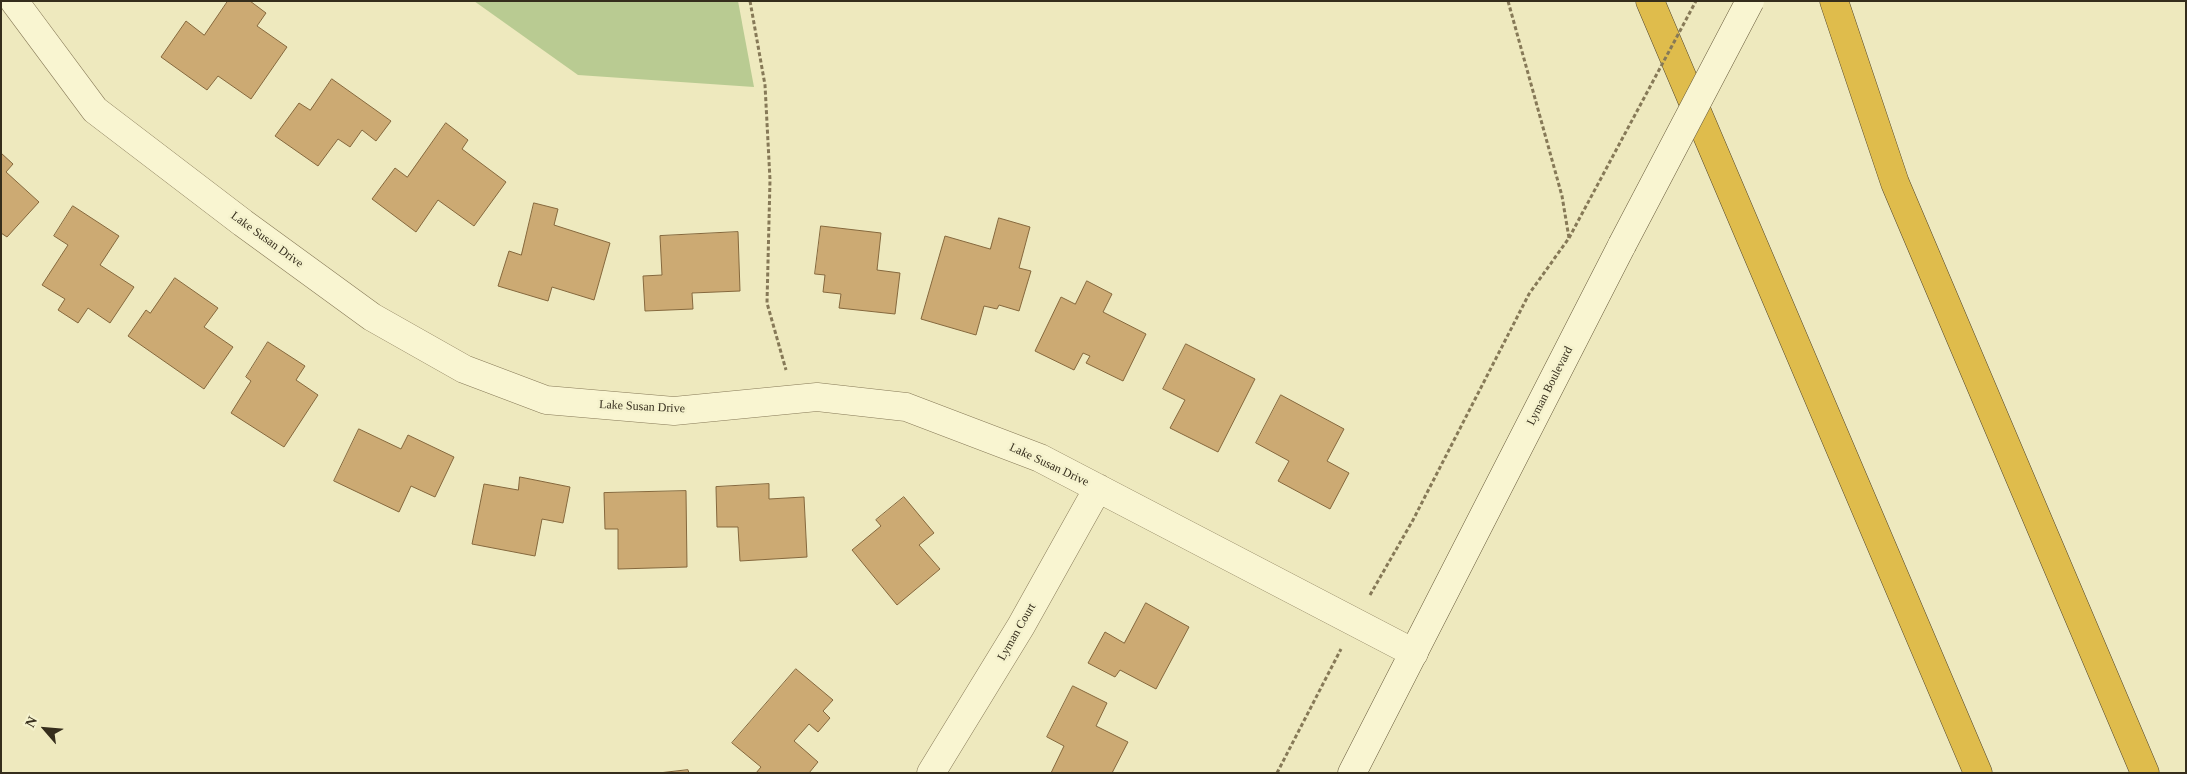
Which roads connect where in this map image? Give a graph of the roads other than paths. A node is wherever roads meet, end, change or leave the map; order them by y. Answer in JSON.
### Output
{"nodes":[{"id":1,"x":14,"y":1,"type":"edge"},
{"id":2,"x":1650,"y":1,"type":"edge"},
{"id":3,"x":1750,"y":1,"type":"edge"},
{"id":4,"x":1834,"y":1,"type":"edge"},
{"id":5,"x":1098,"y":488,"type":"junction"},
{"id":6,"x":1414,"y":653,"type":"junction"},
{"id":7,"x":931,"y":773,"type":"edge"},
{"id":8,"x":1352,"y":773,"type":"edge"},
{"id":9,"x":1978,"y":773,"type":"edge"},
{"id":10,"x":2145,"y":773,"type":"edge"}],
"edges":[{"from":1,"to":5,"type":"street","name":"Lake Susan Drive"},
{"from":2,"to":9,"type":"highway"},
{"from":3,"to":6,"type":"street","name":"Lyman Boulevard","bridge":true},
{"from":4,"to":10,"type":"highway"},
{"from":5,"to":6,"type":"street","name":"Lake Susan Drive"},
{"from":5,"to":7,"type":"street","name":"Lyman Court"},
{"from":6,"to":8,"type":"street","name":"Lyman Boulevard"}]}
